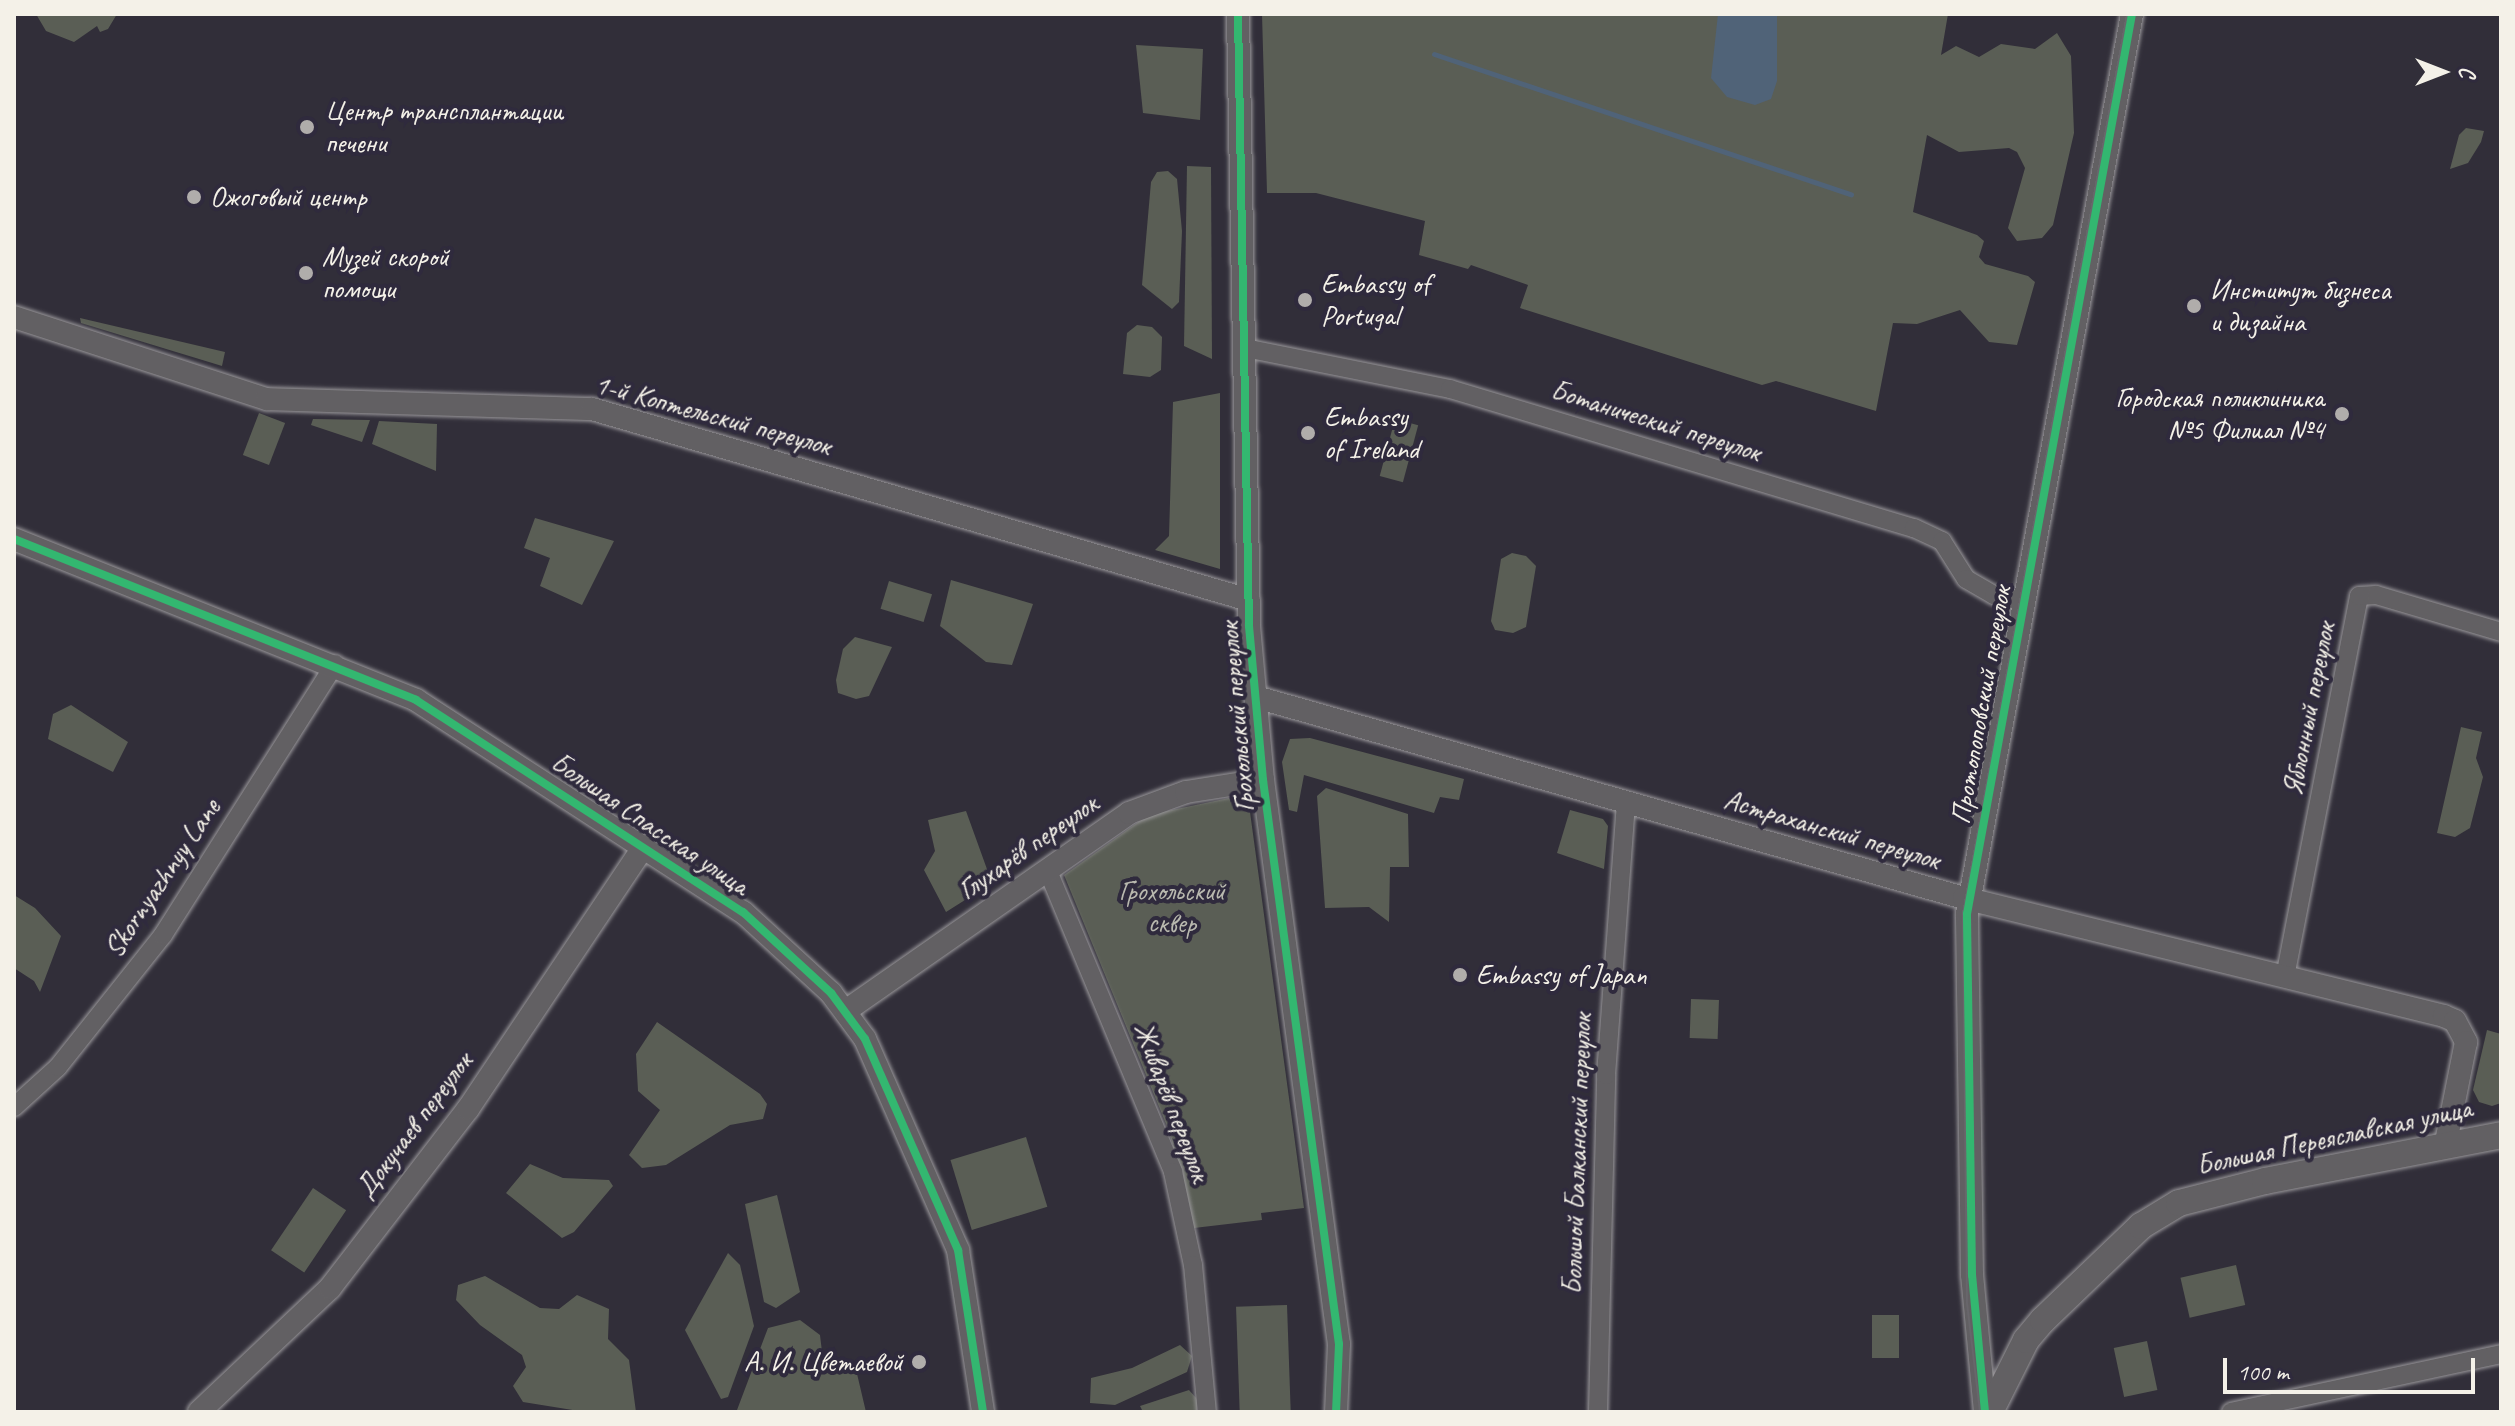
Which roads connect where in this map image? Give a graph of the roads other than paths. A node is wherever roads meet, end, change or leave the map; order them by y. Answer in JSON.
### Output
{"nodes":[{"id":1,"x":1238,"y":14,"type":"edge"},
{"id":2,"x":2132,"y":14,"type":"edge"},
{"id":3,"x":14,"y":317,"type":"edge"},
{"id":4,"x":1245,"y":348,"type":"junction"},
{"id":5,"x":14,"y":539,"type":"edge"},
{"id":6,"x":1249,"y":600,"type":"junction"},
{"id":7,"x":2022,"y":601,"type":"junction"},
{"id":8,"x":2501,"y":632,"type":"edge"},
{"id":9,"x":335,"y":664,"type":"junction"},
{"id":10,"x":1256,"y":697,"type":"junction"},
{"id":11,"x":1263,"y":780,"type":"junction"},
{"id":12,"x":1626,"y":803,"type":"junction"},
{"id":13,"x":644,"y":846,"type":"junction"},
{"id":14,"x":1048,"y":871,"type":"junction"},
{"id":15,"x":1969,"y":899,"type":"junction"},
{"id":16,"x":2285,"y":977,"type":"junction"},
{"id":17,"x":847,"y":1010,"type":"junction"},
{"id":18,"x":14,"y":1107,"type":"edge"},
{"id":19,"x":2501,"y":1135,"type":"edge"},
{"id":20,"x":2445,"y":1147,"type":"junction"},
{"id":21,"x":2501,"y":1354,"type":"edge"},
{"id":22,"x":2014,"y":1363,"type":"junction"},
{"id":23,"x":199,"y":1412,"type":"edge"},
{"id":24,"x":983,"y":1412,"type":"edge"},
{"id":25,"x":1207,"y":1412,"type":"edge"},
{"id":26,"x":1336,"y":1412,"type":"edge"},
{"id":27,"x":1598,"y":1412,"type":"edge"},
{"id":28,"x":1988,"y":1412,"type":"edge"},
{"id":29,"x":2004,"y":1412,"type":"edge"},
{"id":30,"x":2231,"y":1412,"type":"edge"}],
"edges":[{"from":1,"to":4,"type":"street","name":"Грохольский переулок"},
{"from":2,"to":7,"type":"street","name":"Протопоповский переулок"},
{"from":3,"to":6,"type":"street","name":"1-й Коптельский переулок"},
{"from":4,"to":6,"type":"street","name":"Грохольский переулок"},
{"from":4,"to":7,"type":"street","name":"Ботанический переулок"},
{"from":5,"to":9,"type":"street","name":"Большая Спасская улица"},
{"from":6,"to":10,"type":"street","name":"Грохольский переулок"},
{"from":7,"to":15,"type":"street","name":"Протопоповский переулок"},
{"from":8,"to":16,"type":"street","name":"Яблонный переулок"},
{"from":9,"to":13,"type":"street","name":"Большая Спасская улица"},
{"from":9,"to":18,"type":"street","name":"Skornyazhnyy Lane"},
{"from":10,"to":11,"type":"street","name":"Грохольский переулок"},
{"from":10,"to":12,"type":"street","name":"Астраханский переулок"},
{"from":11,"to":14,"type":"street","name":"Глухарёв переулок"},
{"from":11,"to":26,"type":"street","name":"Грохольский переулок"},
{"from":12,"to":15,"type":"street","name":"Астраханский переулок"},
{"from":12,"to":27,"type":"street","name":"Большой Балканский переулок"},
{"from":13,"to":17,"type":"street","name":"Большая Спасская улица"},
{"from":13,"to":23,"type":"street","name":"Докучаев переулок"},
{"from":14,"to":17,"type":"street","name":"Глухарёв переулок"},
{"from":14,"to":25,"type":"street","name":"Живарёв переулок"},
{"from":15,"to":16,"type":"street","name":"Астраханский переулок"},
{"from":15,"to":28,"type":"street","name":"Протопоповский переулок"},
{"from":16,"to":20,"type":"street","name":"Астраханский переулок"},
{"from":17,"to":24,"type":"street","name":"Большая Спасская улица"},
{"from":19,"to":20,"type":"main road","name":"Большая Переяславская улица"},
{"from":20,"to":22,"type":"main road","name":"Большая Переяславская улица"},
{"from":21,"to":30,"type":"street"},
{"from":22,"to":28,"type":"main road","name":"Большая Переяславская улица"},
{"from":22,"to":29,"type":"main road"}]}
